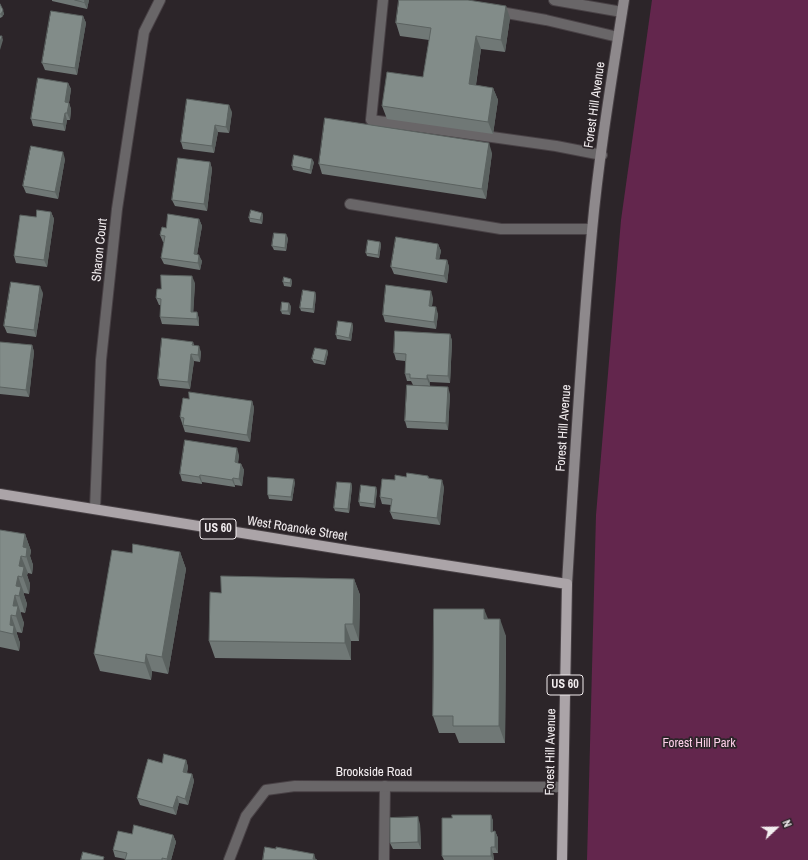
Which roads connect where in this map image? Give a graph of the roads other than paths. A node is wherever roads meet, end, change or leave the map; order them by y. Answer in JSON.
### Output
{"nodes":[{"id":1,"x":160,"y":0,"type":"edge"},
{"id":2,"x":382,"y":0,"type":"edge"},
{"id":3,"x":554,"y":0,"type":"edge"},
{"id":4,"x":624,"y":0,"type":"edge"},
{"id":5,"x":483,"y":9,"type":"edge"},
{"id":6,"x":622,"y":12,"type":"junction"},
{"id":7,"x":618,"y":37,"type":"junction"},
{"id":8,"x":602,"y":155,"type":"junction"},
{"id":9,"x":350,"y":204,"type":"dead end"},
{"id":10,"x":592,"y":228,"type":"junction"},
{"id":11,"x":0,"y":494,"type":"edge"},
{"id":12,"x":95,"y":509,"type":"junction"},
{"id":13,"x":567,"y":584,"type":"junction"},
{"id":14,"x":384,"y":786,"type":"junction"},
{"id":15,"x":563,"y":787,"type":"junction"},
{"id":16,"x":229,"y":860,"type":"edge"},
{"id":17,"x":384,"y":860,"type":"edge"},
{"id":18,"x":562,"y":860,"type":"edge"}],
"edges":[{"from":1,"to":12,"type":"street","name":"Sharon Court"},
{"from":2,"to":8,"type":"street"},
{"from":3,"to":6,"type":"street"},
{"from":4,"to":6,"type":"main road","name":"Forest Hill Avenue"},
{"from":5,"to":7,"type":"street"},
{"from":6,"to":7,"type":"main road","name":"Forest Hill Avenue"},
{"from":7,"to":8,"type":"main road","name":"Forest Hill Avenue"},
{"from":8,"to":10,"type":"main road","name":"Forest Hill Avenue"},
{"from":9,"to":10,"type":"street"},
{"from":10,"to":13,"type":"main road","name":"Forest Hill Avenue"},
{"from":11,"to":12,"type":"main road","name":"West Roanoke Street","number":"US 60"},
{"from":12,"to":13,"type":"main road","name":"West Roanoke Street","number":"US 60"},
{"from":13,"to":15,"type":"main road","name":"Forest Hill Avenue","number":"US 60"},
{"from":14,"to":15,"type":"street","name":"Brookside Road"},
{"from":14,"to":16,"type":"street","name":"Brookside Road"},
{"from":14,"to":17,"type":"street"},
{"from":15,"to":18,"type":"main road","name":"Forest Hill Avenue","number":"US 60"}]}
